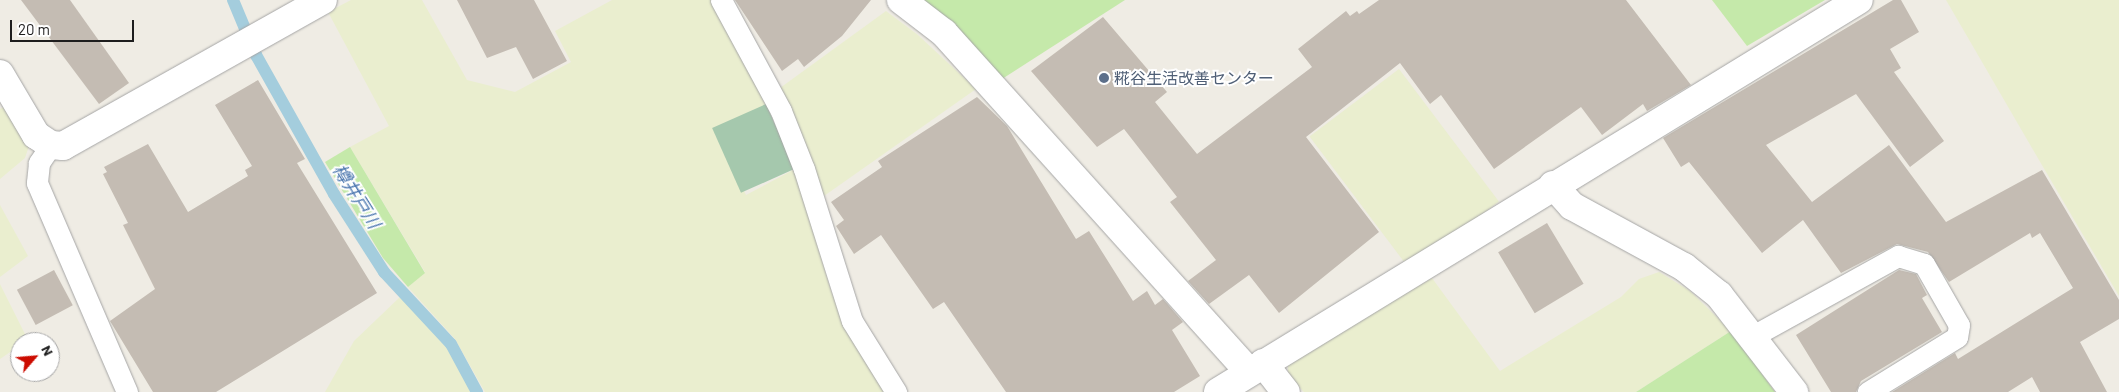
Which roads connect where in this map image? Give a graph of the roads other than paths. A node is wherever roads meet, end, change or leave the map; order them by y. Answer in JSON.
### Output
{"nodes":[{"id":1,"x":323,"y":0,"type":"edge"},
{"id":2,"x":721,"y":0,"type":"edge"},
{"id":3,"x":901,"y":0,"type":"edge"},
{"id":4,"x":1858,"y":0,"type":"edge"},
{"id":5,"x":0,"y":74,"type":"edge"},
{"id":6,"x":51,"y":145,"type":"junction"},
{"id":7,"x":1552,"y":185,"type":"junction"},
{"id":8,"x":1753,"y":336,"type":"junction"},
{"id":9,"x":1256,"y":368,"type":"junction"},
{"id":10,"x":127,"y":392,"type":"edge"},
{"id":11,"x":896,"y":392,"type":"edge"},
{"id":12,"x":1218,"y":392,"type":"edge"},
{"id":13,"x":1286,"y":392,"type":"edge"},
{"id":14,"x":1794,"y":392,"type":"edge"},
{"id":15,"x":1868,"y":392,"type":"edge"}],
"edges":[{"from":1,"to":6,"type":"street"},
{"from":2,"to":11,"type":"lane"},
{"from":3,"to":9,"type":"street"},
{"from":4,"to":7,"type":"street"},
{"from":5,"to":6,"type":"street"},
{"from":6,"to":10,"type":"lane"},
{"from":7,"to":8,"type":"street"},
{"from":7,"to":9,"type":"street"},
{"from":8,"to":14,"type":"street"},
{"from":8,"to":15,"type":"lane"},
{"from":9,"to":12,"type":"street"},
{"from":9,"to":13,"type":"street"}]}
